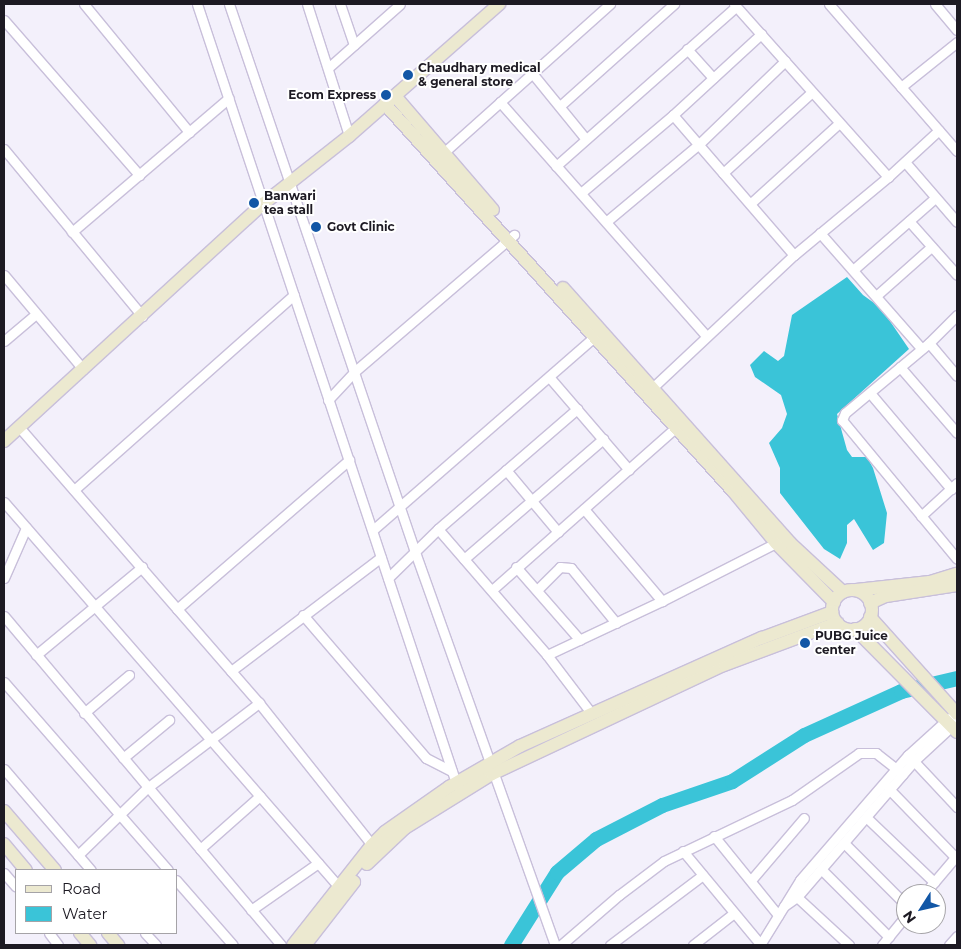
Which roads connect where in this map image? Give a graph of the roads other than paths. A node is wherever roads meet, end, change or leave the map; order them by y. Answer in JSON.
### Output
{"nodes":[{"id":1,"x":84,"y":4,"type":"edge"},
{"id":2,"x":197,"y":4,"type":"edge"},
{"id":3,"x":229,"y":4,"type":"edge"},
{"id":4,"x":307,"y":4,"type":"edge"},
{"id":5,"x":340,"y":4,"type":"edge"},
{"id":6,"x":400,"y":4,"type":"edge"},
{"id":7,"x":499,"y":4,"type":"edge"},
{"id":8,"x":610,"y":4,"type":"edge"},
{"id":9,"x":674,"y":4,"type":"edge"},
{"id":10,"x":829,"y":4,"type":"edge"},
{"id":11,"x":935,"y":4,"type":"edge"},
{"id":12,"x":735,"y":5,"type":"edge"},
{"id":13,"x":4,"y":20,"type":"edge"},
{"id":14,"x":957,"y":30,"type":"edge"},
{"id":15,"x":761,"y":34,"type":"junction"},
{"id":16,"x":957,"y":42,"type":"edge"},
{"id":17,"x":354,"y":45,"type":"junction"},
{"id":18,"x":687,"y":49,"type":"junction"},
{"id":19,"x":785,"y":61,"type":"junction"},
{"id":20,"x":328,"y":68,"type":"junction"},
{"id":21,"x":532,"y":73,"type":"junction"},
{"id":22,"x":713,"y":78,"type":"junction"},
{"id":23,"x":901,"y":87,"type":"junction"},
{"id":24,"x":811,"y":93,"type":"junction"},
{"id":25,"x":229,"y":98,"type":"junction"},
{"id":26,"x":390,"y":100,"type":"junction"},
{"id":27,"x":500,"y":102,"type":"junction"},
{"id":28,"x":561,"y":106,"type":"junction"},
{"id":29,"x":673,"y":115,"type":"junction"},
{"id":30,"x":838,"y":124,"type":"junction"},
{"id":31,"x":938,"y":130,"type":"junction"},
{"id":32,"x":189,"y":132,"type":"junction"},
{"id":33,"x":349,"y":136,"type":"junction"},
{"id":34,"x":585,"y":138,"type":"junction"},
{"id":35,"x":698,"y":144,"type":"junction"},
{"id":36,"x":4,"y":149,"type":"edge"},
{"id":37,"x":957,"y":151,"type":"edge"},
{"id":38,"x":440,"y":156,"type":"junction"},
{"id":39,"x":904,"y":162,"type":"junction"},
{"id":40,"x":556,"y":166,"type":"junction"},
{"id":41,"x":723,"y":173,"type":"junction"},
{"id":42,"x":139,"y":175,"type":"junction"},
{"id":43,"x":888,"y":177,"type":"junction"},
{"id":44,"x":289,"y":181,"type":"junction"},
{"id":45,"x":582,"y":192,"type":"junction"},
{"id":46,"x":935,"y":198,"type":"junction"},
{"id":47,"x":751,"y":203,"type":"junction"},
{"id":48,"x":263,"y":204,"type":"junction"},
{"id":49,"x":607,"y":221,"type":"junction"},
{"id":50,"x":909,"y":221,"type":"junction"},
{"id":51,"x":957,"y":222,"type":"edge"},
{"id":52,"x":72,"y":232,"type":"junction"},
{"id":53,"x":820,"y":233,"type":"junction"},
{"id":54,"x":511,"y":237,"type":"junction"},
{"id":55,"x":931,"y":247,"type":"junction"},
{"id":56,"x":794,"y":254,"type":"junction"},
{"id":57,"x":853,"y":270,"type":"junction"},
{"id":58,"x":4,"y":275,"type":"edge"},
{"id":59,"x":957,"y":275,"type":"edge"},
{"id":60,"x":294,"y":295,"type":"junction"},
{"id":61,"x":876,"y":296,"type":"junction"},
{"id":62,"x":36,"y":314,"type":"junction"},
{"id":63,"x":957,"y":315,"type":"edge"},
{"id":64,"x":142,"y":316,"type":"junction"},
{"id":65,"x":706,"y":336,"type":"junction"},
{"id":66,"x":594,"y":337,"type":"junction"},
{"id":67,"x":4,"y":341,"type":"edge"},
{"id":68,"x":926,"y":346,"type":"junction"},
{"id":69,"x":900,"y":367,"type":"junction"},
{"id":70,"x":83,"y":369,"type":"junction"},
{"id":71,"x":354,"y":372,"type":"junction"},
{"id":72,"x":957,"y":376,"type":"edge"},
{"id":73,"x":550,"y":378,"type":"junction"},
{"id":74,"x":649,"y":391,"type":"junction"},
{"id":75,"x":870,"y":393,"type":"junction"},
{"id":76,"x":328,"y":400,"type":"junction"},
{"id":77,"x":576,"y":409,"type":"junction"},
{"id":78,"x":19,"y":427,"type":"junction"},
{"id":79,"x":675,"y":428,"type":"junction"},
{"id":80,"x":957,"y":433,"type":"edge"},
{"id":81,"x":603,"y":440,"type":"junction"},
{"id":82,"x":4,"y":441,"type":"edge"},
{"id":83,"x":349,"y":460,"type":"junction"},
{"id":84,"x":506,"y":470,"type":"junction"},
{"id":85,"x":629,"y":470,"type":"junction"},
{"id":86,"x":954,"y":486,"type":"edge"},
{"id":87,"x":74,"y":490,"type":"junction"},
{"id":88,"x":532,"y":501,"type":"junction"},
{"id":89,"x":4,"y":502,"type":"edge"},
{"id":90,"x":401,"y":506,"type":"junction"},
{"id":91,"x":584,"y":509,"type":"junction"},
{"id":92,"x":13,"y":513,"type":"junction"},
{"id":93,"x":921,"y":516,"type":"junction"},
{"id":94,"x":4,"y":517,"type":"edge"},
{"id":95,"x":26,"y":528,"type":"junction"},
{"id":96,"x":438,"y":528,"type":"junction"},
{"id":97,"x":374,"y":529,"type":"junction"},
{"id":98,"x":558,"y":532,"type":"junction"},
{"id":99,"x":781,"y":540,"type":"junction"},
{"id":100,"x":415,"y":552,"type":"junction"},
{"id":101,"x":382,"y":556,"type":"junction"},
{"id":102,"x":464,"y":558,"type":"junction"},
{"id":103,"x":957,"y":559,"type":"edge"},
{"id":104,"x":142,"y":567,"type":"junction"},
{"id":105,"x":516,"y":567,"type":"junction"},
{"id":106,"x":957,"y":574,"type":"edge"},
{"id":107,"x":4,"y":578,"type":"edge"},
{"id":108,"x":388,"y":578,"type":"junction"},
{"id":109,"x":957,"y":585,"type":"edge"},
{"id":110,"x":538,"y":589,"type":"junction"},
{"id":111,"x":492,"y":590,"type":"junction"},
{"id":112,"x":856,"y":590,"type":"junction"},
{"id":113,"x":843,"y":592,"type":"junction"},
{"id":114,"x":662,"y":601,"type":"junction"},
{"id":115,"x":870,"y":603,"type":"junction"},
{"id":116,"x":94,"y":607,"type":"junction"},
{"id":117,"x":177,"y":609,"type":"junction"},
{"id":118,"x":834,"y":612,"type":"junction"},
{"id":119,"x":303,"y":615,"type":"junction"},
{"id":120,"x":4,"y":616,"type":"edge"},
{"id":121,"x":870,"y":618,"type":"junction"},
{"id":122,"x":616,"y":623,"type":"junction"},
{"id":123,"x":855,"y":629,"type":"junction"},
{"id":124,"x":580,"y":640,"type":"junction"},
{"id":125,"x":36,"y":654,"type":"junction"},
{"id":126,"x":547,"y":654,"type":"junction"},
{"id":127,"x":231,"y":671,"type":"junction"},
{"id":128,"x":129,"y":675,"type":"dead end"},
{"id":129,"x":4,"y":682,"type":"edge"},
{"id":130,"x":936,"y":702,"type":"junction"},
{"id":131,"x":258,"y":703,"type":"junction"},
{"id":132,"x":84,"y":712,"type":"junction"},
{"id":133,"x":592,"y":714,"type":"junction"},
{"id":134,"x":169,"y":720,"type":"dead end"},
{"id":135,"x":955,"y":720,"type":"edge"},
{"id":136,"x":211,"y":741,"type":"junction"},
{"id":137,"x":123,"y":758,"type":"junction"},
{"id":138,"x":911,"y":758,"type":"junction"},
{"id":139,"x":491,"y":768,"type":"junction"},
{"id":140,"x":4,"y":769,"type":"edge"},
{"id":141,"x":452,"y":770,"type":"junction"},
{"id":142,"x":899,"y":771,"type":"junction"},
{"id":143,"x":148,"y":788,"type":"junction"},
{"id":144,"x":458,"y":788,"type":"junction"},
{"id":145,"x":889,"y":789,"type":"junction"},
{"id":146,"x":260,"y":796,"type":"junction"},
{"id":147,"x":957,"y":807,"type":"edge"},
{"id":148,"x":4,"y":811,"type":"edge"},
{"id":149,"x":118,"y":813,"type":"junction"},
{"id":150,"x":804,"y":818,"type":"dead end"},
{"id":151,"x":867,"y":818,"type":"junction"},
{"id":152,"x":714,"y":836,"type":"junction"},
{"id":153,"x":844,"y":843,"type":"junction"},
{"id":154,"x":5,"y":849,"type":"edge"},
{"id":155,"x":200,"y":849,"type":"junction"},
{"id":156,"x":374,"y":849,"type":"junction"},
{"id":157,"x":683,"y":851,"type":"junction"},
{"id":158,"x":78,"y":855,"type":"junction"},
{"id":159,"x":956,"y":856,"type":"edge"},
{"id":160,"x":318,"y":862,"type":"junction"},
{"id":161,"x":25,"y":869,"type":"edge"},
{"id":162,"x":54,"y":869,"type":"edge"},
{"id":163,"x":90,"y":869,"type":"edge"},
{"id":164,"x":167,"y":869,"type":"edge"},
{"id":165,"x":821,"y":869,"type":"junction"},
{"id":166,"x":4,"y":873,"type":"edge"},
{"id":167,"x":703,"y":875,"type":"junction"},
{"id":168,"x":752,"y":879,"type":"junction"},
{"id":169,"x":178,"y":882,"type":"edge"},
{"id":170,"x":934,"y":882,"type":"joint"},
{"id":171,"x":15,"y":886,"type":"edge"},
{"id":172,"x":339,"y":887,"type":"junction"},
{"id":173,"x":896,"y":895,"type":"edge"},
{"id":174,"x":797,"y":898,"type":"junction"},
{"id":175,"x":784,"y":906,"type":"junction"},
{"id":176,"x":251,"y":910,"type":"junction"},
{"id":177,"x":734,"y":912,"type":"junction"},
{"id":178,"x":778,"y":915,"type":"junction"},
{"id":179,"x":896,"y":929,"type":"edge"},
{"id":180,"x":50,"y":934,"type":"edge"},
{"id":181,"x":81,"y":934,"type":"edge"},
{"id":182,"x":109,"y":934,"type":"edge"},
{"id":183,"x":146,"y":934,"type":"edge"},
{"id":184,"x":957,"y":936,"type":"edge"},
{"id":185,"x":890,"y":937,"type":"junction"},
{"id":186,"x":554,"y":942,"type":"edge"},
{"id":187,"x":58,"y":945,"type":"edge"},
{"id":188,"x":90,"y":945,"type":"edge"},
{"id":189,"x":118,"y":945,"type":"edge"},
{"id":190,"x":156,"y":945,"type":"edge"},
{"id":191,"x":233,"y":945,"type":"edge"},
{"id":192,"x":281,"y":945,"type":"edge"},
{"id":193,"x":293,"y":945,"type":"edge"},
{"id":194,"x":305,"y":945,"type":"edge"},
{"id":195,"x":561,"y":945,"type":"edge"},
{"id":196,"x":610,"y":945,"type":"edge"},
{"id":197,"x":693,"y":945,"type":"edge"},
{"id":198,"x":761,"y":945,"type":"edge"},
{"id":199,"x":849,"y":945,"type":"edge"},
{"id":200,"x":882,"y":945,"type":"edge"},
{"id":201,"x":949,"y":945,"type":"edge"}],
"edges":[{"from":1,"to":32,"type":"street"},
{"from":2,"to":25,"type":"street"},
{"from":3,"to":44,"type":"street"},
{"from":4,"to":20,"type":"street"},
{"from":5,"to":17,"type":"street"},
{"from":6,"to":17,"type":"street"},
{"from":7,"to":26,"type":"street"},
{"from":8,"to":21,"type":"street"},
{"from":9,"to":28,"type":"street"},
{"from":10,"to":23,"type":"street"},
{"from":11,"to":14,"type":"street"},
{"from":12,"to":15,"type":"street"},
{"from":12,"to":18,"type":"street"},
{"from":13,"to":42,"type":"street"},
{"from":15,"to":19,"type":"street"},
{"from":15,"to":22,"type":"street"},
{"from":16,"to":23,"type":"street"},
{"from":17,"to":20,"type":"street"},
{"from":18,"to":22,"type":"street"},
{"from":18,"to":34,"type":"street"},
{"from":19,"to":24,"type":"street"},
{"from":19,"to":35,"type":"street"},
{"from":20,"to":33,"type":"street"},
{"from":21,"to":27,"type":"street"},
{"from":21,"to":28,"type":"street"},
{"from":22,"to":29,"type":"street"},
{"from":23,"to":31,"type":"street"},
{"from":24,"to":30,"type":"street"},
{"from":24,"to":41,"type":"street"},
{"from":25,"to":32,"type":"street"},
{"from":25,"to":48,"type":"street"},
{"from":26,"to":33,"type":"street"},
{"from":26,"to":38,"type":"street"},
{"from":27,"to":38,"type":"street"},
{"from":27,"to":40,"type":"street"},
{"from":28,"to":34,"type":"street"},
{"from":29,"to":35,"type":"street"},
{"from":29,"to":45,"type":"street"},
{"from":30,"to":43,"type":"street"},
{"from":30,"to":47,"type":"street"},
{"from":31,"to":37,"type":"street"},
{"from":31,"to":39,"type":"street"},
{"from":32,"to":42,"type":"street"},
{"from":33,"to":44,"type":"street"},
{"from":34,"to":40,"type":"street"},
{"from":35,"to":41,"type":"street"},
{"from":35,"to":49,"type":"street"},
{"from":36,"to":52,"type":"street"},
{"from":38,"to":54,"type":"street"},
{"from":39,"to":43,"type":"street"},
{"from":39,"to":46,"type":"street"},
{"from":40,"to":45,"type":"street"},
{"from":41,"to":47,"type":"street"},
{"from":42,"to":52,"type":"street"},
{"from":43,"to":53,"type":"street"},
{"from":44,"to":48,"type":"street"},
{"from":44,"to":71,"type":"street"},
{"from":45,"to":49,"type":"street"},
{"from":46,"to":50,"type":"street"},
{"from":46,"to":51,"type":"street"},
{"from":47,"to":56,"type":"street"},
{"from":48,"to":60,"type":"street"},
{"from":48,"to":64,"type":"street"},
{"from":49,"to":65,"type":"street"},
{"from":50,"to":55,"type":"street"},
{"from":50,"to":57,"type":"street"},
{"from":52,"to":64,"type":"street"},
{"from":53,"to":56,"type":"street"},
{"from":53,"to":57,"type":"street"},
{"from":54,"to":66,"type":"street"},
{"from":54,"to":71,"type":"street"},
{"from":54,"to":74,"type":"street"},
{"from":55,"to":59,"type":"street"},
{"from":55,"to":61,"type":"street"},
{"from":56,"to":65,"type":"street"},
{"from":57,"to":61,"type":"street"},
{"from":58,"to":62,"type":"street"},
{"from":60,"to":76,"type":"street"},
{"from":60,"to":87,"type":"street"},
{"from":61,"to":68,"type":"street"},
{"from":62,"to":67,"type":"street"},
{"from":62,"to":70,"type":"street"},
{"from":63,"to":68,"type":"street"},
{"from":64,"to":70,"type":"street"},
{"from":65,"to":74,"type":"street"},
{"from":66,"to":73,"type":"street"},
{"from":66,"to":74,"type":"street"},
{"from":68,"to":69,"type":"street"},
{"from":68,"to":72,"type":"street"},
{"from":69,"to":75,"type":"street"},
{"from":69,"to":80,"type":"street"},
{"from":70,"to":78,"type":"street"},
{"from":71,"to":76,"type":"street"},
{"from":71,"to":90,"type":"street"},
{"from":73,"to":77,"type":"street"},
{"from":73,"to":90,"type":"street"},
{"from":74,"to":79,"type":"street"},
{"from":74,"to":99,"type":"street"},
{"from":75,"to":86,"type":"street"},
{"from":75,"to":93,"type":"street"},
{"from":76,"to":83,"type":"street"},
{"from":77,"to":81,"type":"street"},
{"from":77,"to":84,"type":"street"},
{"from":78,"to":82,"type":"street"},
{"from":78,"to":87,"type":"street"},
{"from":79,"to":85,"type":"street"},
{"from":79,"to":99,"type":"street"},
{"from":81,"to":85,"type":"street"},
{"from":81,"to":88,"type":"street"},
{"from":83,"to":97,"type":"street"},
{"from":83,"to":117,"type":"street"},
{"from":84,"to":88,"type":"street"},
{"from":84,"to":96,"type":"street"},
{"from":85,"to":91,"type":"street"},
{"from":86,"to":93,"type":"street"},
{"from":87,"to":104,"type":"street"},
{"from":88,"to":98,"type":"street"},
{"from":88,"to":102,"type":"street"},
{"from":89,"to":92,"type":"street"},
{"from":90,"to":97,"type":"street"},
{"from":90,"to":100,"type":"street"},
{"from":91,"to":98,"type":"street"},
{"from":91,"to":114,"type":"street"},
{"from":92,"to":94,"type":"street"},
{"from":92,"to":95,"type":"street"},
{"from":93,"to":103,"type":"street"},
{"from":95,"to":107,"type":"street"},
{"from":95,"to":116,"type":"street"},
{"from":96,"to":100,"type":"street"},
{"from":96,"to":102,"type":"street"},
{"from":97,"to":101,"type":"street"},
{"from":98,"to":105,"type":"street"},
{"from":99,"to":113,"type":"street"},
{"from":99,"to":114,"type":"street"},
{"from":99,"to":118,"type":"street"},
{"from":100,"to":108,"type":"street"},
{"from":100,"to":139,"type":"street"},
{"from":101,"to":108,"type":"street"},
{"from":101,"to":119,"type":"street"},
{"from":102,"to":111,"type":"street"},
{"from":104,"to":116,"type":"street"},
{"from":104,"to":117,"type":"street"},
{"from":105,"to":110,"type":"street"},
{"from":105,"to":111,"type":"street"},
{"from":106,"to":112,"type":"street"},
{"from":108,"to":141,"type":"street"},
{"from":109,"to":115,"type":"street"},
{"from":110,"to":122,"type":"street"},
{"from":110,"to":124,"type":"street"},
{"from":111,"to":126,"type":"street"},
{"from":112,"to":113,"type":"street"},
{"from":112,"to":115,"type":"street"},
{"from":113,"to":118,"type":"street"},
{"from":114,"to":122,"type":"street"},
{"from":115,"to":121,"type":"street"},
{"from":116,"to":125,"type":"street"},
{"from":116,"to":136,"type":"street"},
{"from":117,"to":127,"type":"street"},
{"from":118,"to":123,"type":"street"},
{"from":118,"to":133,"type":"street"},
{"from":118,"to":139,"type":"street"},
{"from":119,"to":127,"type":"street"},
{"from":119,"to":141,"type":"street"},
{"from":120,"to":125,"type":"street"},
{"from":121,"to":123,"type":"street"},
{"from":121,"to":130,"type":"street"},
{"from":122,"to":124,"type":"street"},
{"from":123,"to":130,"type":"street"},
{"from":124,"to":126,"type":"street"},
{"from":125,"to":132,"type":"street"},
{"from":126,"to":133,"type":"street"},
{"from":127,"to":131,"type":"street"},
{"from":128,"to":132,"type":"street"},
{"from":129,"to":149,"type":"street"},
{"from":130,"to":135,"type":"street"},
{"from":131,"to":136,"type":"street"},
{"from":131,"to":156,"type":"street"},
{"from":132,"to":137,"type":"street"},
{"from":133,"to":139,"type":"street"},
{"from":134,"to":137,"type":"street"},
{"from":135,"to":138,"type":"street"},
{"from":136,"to":143,"type":"street"},
{"from":136,"to":146,"type":"street"},
{"from":137,"to":143,"type":"street"},
{"from":138,"to":142,"type":"street"},
{"from":138,"to":147,"type":"street"},
{"from":139,"to":144,"type":"street"},
{"from":139,"to":186,"type":"street"},
{"from":140,"to":158,"type":"street"},
{"from":141,"to":144,"type":"street"},
{"from":142,"to":145,"type":"street"},
{"from":142,"to":152,"type":"street"},
{"from":142,"to":175,"type":"street"},
{"from":143,"to":149,"type":"street"},
{"from":143,"to":155,"type":"street"},
{"from":144,"to":156,"type":"street"},
{"from":145,"to":151,"type":"street"},
{"from":145,"to":159,"type":"street"},
{"from":146,"to":155,"type":"street"},
{"from":146,"to":160,"type":"street"},
{"from":148,"to":162,"type":"street"},
{"from":149,"to":158,"type":"street"},
{"from":149,"to":164,"type":"street"},
{"from":150,"to":168,"type":"street"},
{"from":151,"to":153,"type":"street"},
{"from":151,"to":170,"type":"street"},
{"from":152,"to":157,"type":"street"},
{"from":152,"to":168,"type":"street"},
{"from":153,"to":165,"type":"street"},
{"from":153,"to":173,"type":"street"},
{"from":154,"to":161,"type":"street"},
{"from":155,"to":176,"type":"street"},
{"from":156,"to":172,"type":"street"},
{"from":156,"to":194,"type":"street"},
{"from":157,"to":167,"type":"street"},
{"from":157,"to":195,"type":"street"},
{"from":158,"to":163,"type":"street"},
{"from":159,"to":170,"type":"street"},
{"from":160,"to":172,"type":"street"},
{"from":160,"to":176,"type":"street"},
{"from":165,"to":174,"type":"street"},
{"from":165,"to":185,"type":"street"},
{"from":166,"to":171,"type":"street"},
{"from":167,"to":177,"type":"street"},
{"from":167,"to":196,"type":"street"},
{"from":168,"to":178,"type":"street"},
{"from":169,"to":191,"type":"street"},
{"from":172,"to":193,"type":"street"},
{"from":174,"to":175,"type":"street"},
{"from":174,"to":199,"type":"street"},
{"from":175,"to":178,"type":"street"},
{"from":176,"to":192,"type":"street"},
{"from":177,"to":197,"type":"street"},
{"from":177,"to":198,"type":"street"},
{"from":178,"to":198,"type":"street"},
{"from":179,"to":185,"type":"street"},
{"from":180,"to":187,"type":"street"},
{"from":181,"to":188,"type":"street"},
{"from":182,"to":189,"type":"street"},
{"from":183,"to":190,"type":"street"},
{"from":184,"to":201,"type":"street"},
{"from":185,"to":200,"type":"street"}]}
